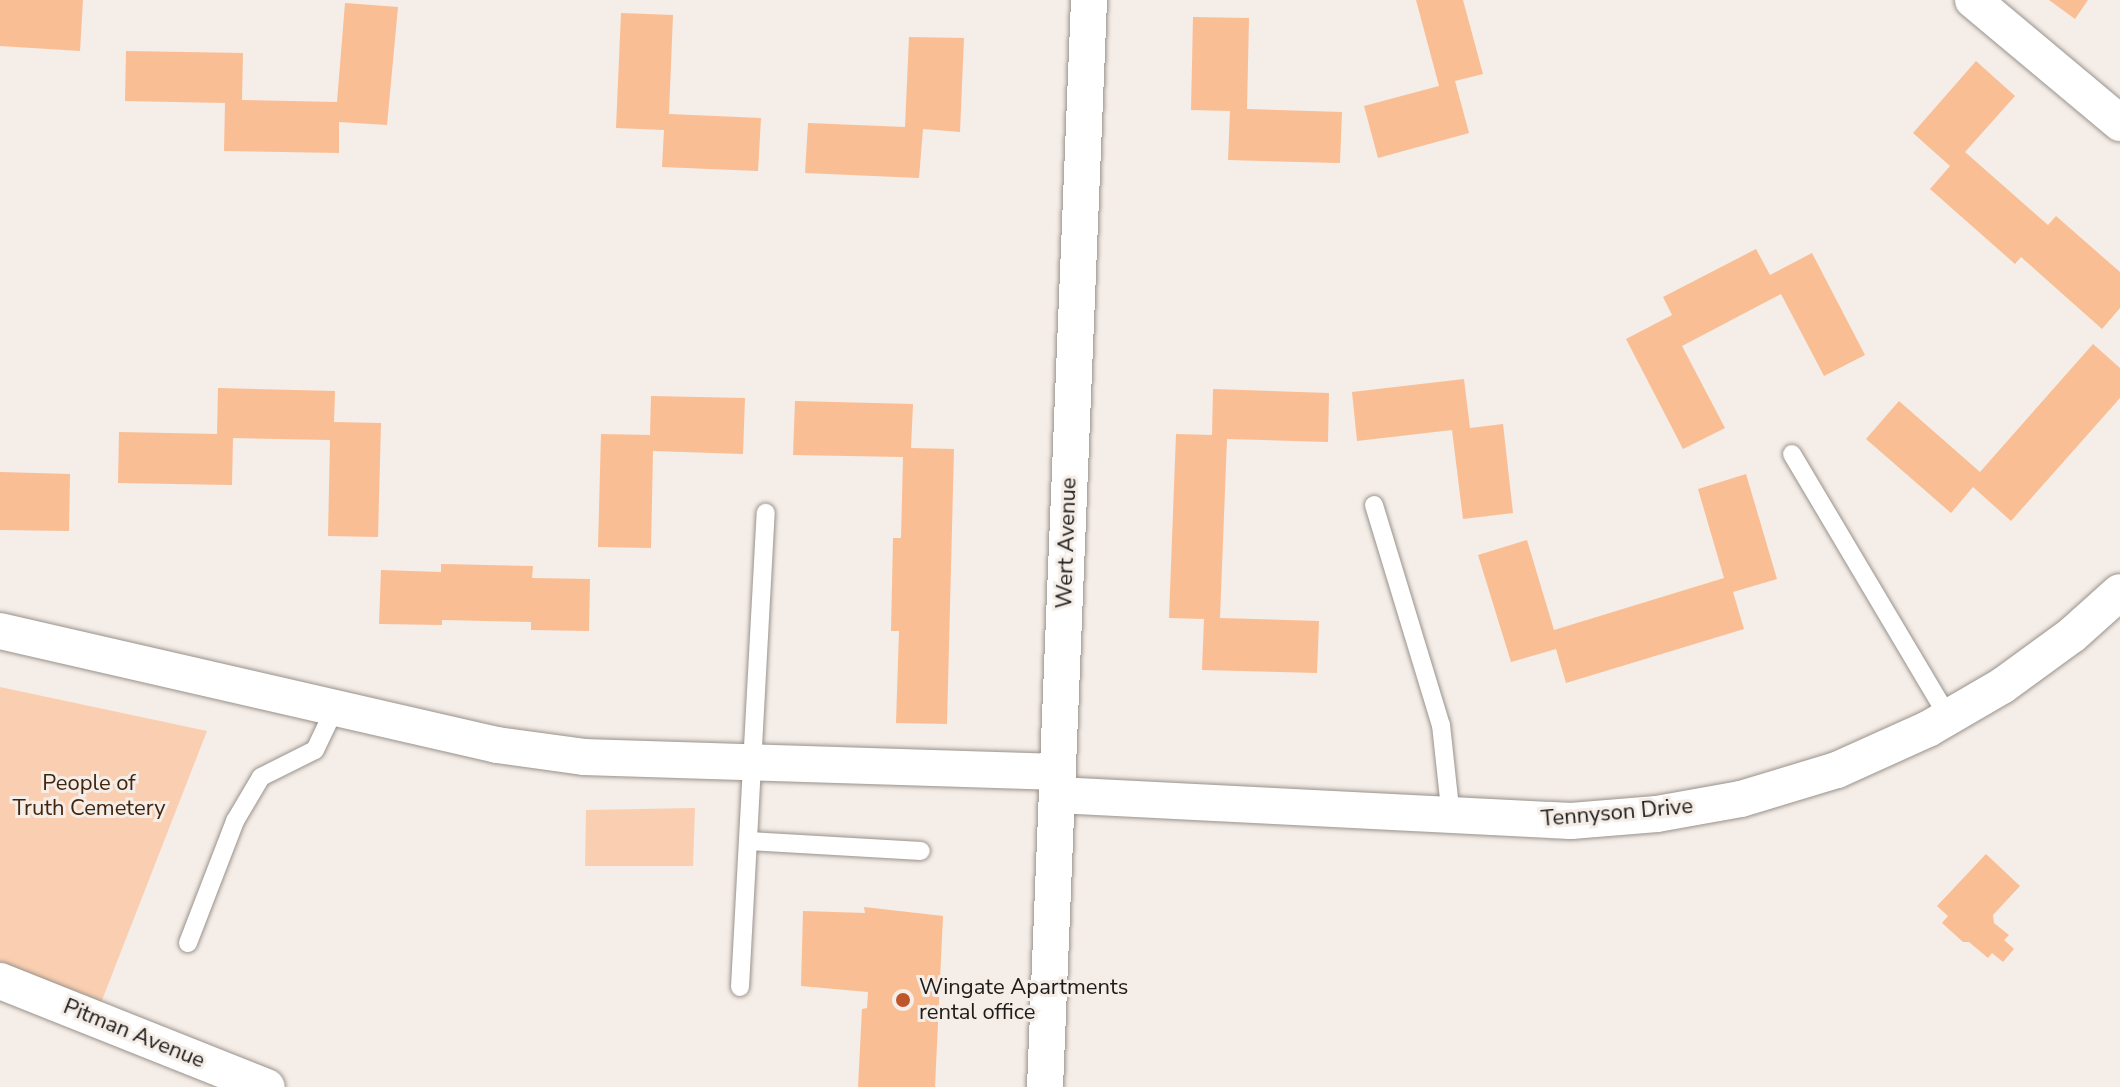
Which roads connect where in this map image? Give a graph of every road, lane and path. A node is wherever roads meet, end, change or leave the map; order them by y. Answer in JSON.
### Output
{"nodes":[{"id":1,"x":1089,"y":0,"type":"edge"},
{"id":2,"x":1973,"y":0,"type":"edge"},
{"id":3,"x":2120,"y":123,"type":"edge"},
{"id":4,"x":1792,"y":454,"type":"dead end"},
{"id":5,"x":1374,"y":505,"type":"dead end"},
{"id":6,"x":766,"y":513,"type":"dead end"},
{"id":7,"x":2120,"y":592,"type":"edge"},
{"id":8,"x":0,"y":631,"type":"edge"},
{"id":9,"x":335,"y":708,"type":"junction"},
{"id":10,"x":1949,"y":718,"type":"junction"},
{"id":11,"x":754,"y":762,"type":"junction"},
{"id":12,"x":1058,"y":784,"type":"junction"},
{"id":13,"x":1451,"y":817,"type":"junction"},
{"id":14,"x":749,"y":841,"type":"junction"},
{"id":15,"x":921,"y":851,"type":"dead end"},
{"id":16,"x":188,"y":943,"type":"dead end"},
{"id":17,"x":0,"y":981,"type":"edge"},
{"id":18,"x":740,"y":987,"type":"dead end"},
{"id":19,"x":267,"y":1087,"type":"edge"},
{"id":20,"x":1045,"y":1087,"type":"edge"}],
"edges":[{"from":1,"to":12,"type":"street","name":"Wert Avenue"},
{"from":2,"to":3,"type":"street"},
{"from":4,"to":10,"type":"lane"},
{"from":5,"to":13,"type":"lane"},
{"from":6,"to":11,"type":"lane"},
{"from":7,"to":10,"type":"street","name":"Tennyson Drive"},
{"from":8,"to":9,"type":"street","name":"Tennyson Drive"},
{"from":9,"to":11,"type":"street","name":"Tennyson Drive"},
{"from":9,"to":16,"type":"lane"},
{"from":10,"to":13,"type":"street","name":"Tennyson Drive"},
{"from":11,"to":12,"type":"street","name":"Tennyson Drive"},
{"from":11,"to":14,"type":"lane"},
{"from":12,"to":13,"type":"street","name":"Tennyson Drive"},
{"from":12,"to":20,"type":"street","name":"Wert Avenue"},
{"from":14,"to":15,"type":"lane"},
{"from":14,"to":18,"type":"lane"},
{"from":17,"to":19,"type":"street","name":"Pitman Avenue"}]}
